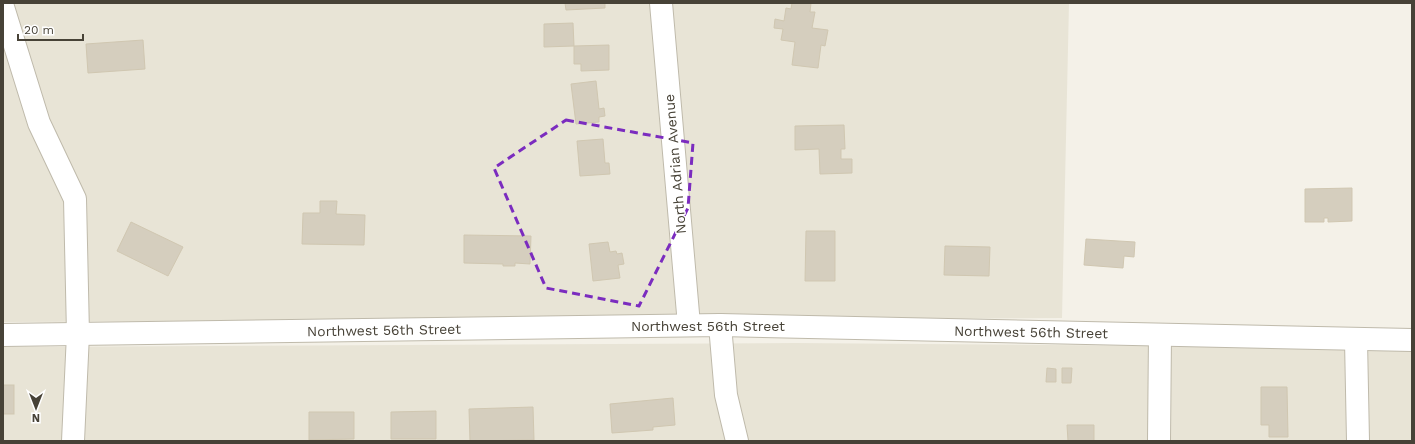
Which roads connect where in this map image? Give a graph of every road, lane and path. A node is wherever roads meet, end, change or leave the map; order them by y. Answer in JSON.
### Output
{"nodes":[{"id":1,"x":661,"y":3,"type":"edge"},
{"id":2,"x":3,"y":7,"type":"edge"},
{"id":3,"x":689,"y":325,"type":"junction"},
{"id":4,"x":720,"y":325,"type":"junction"},
{"id":5,"x":78,"y":334,"type":"junction"},
{"id":6,"x":3,"y":335,"type":"edge"},
{"id":7,"x":1160,"y":336,"type":"junction"},
{"id":8,"x":1356,"y":340,"type":"junction"},
{"id":9,"x":1412,"y":340,"type":"edge"},
{"id":10,"x":73,"y":441,"type":"edge"},
{"id":11,"x":737,"y":441,"type":"edge"},
{"id":12,"x":1159,"y":441,"type":"edge"},
{"id":13,"x":1358,"y":441,"type":"edge"}],
"edges":[{"from":1,"to":3,"type":"street","name":"North Adrian Avenue"},
{"from":2,"to":5,"type":"street"},
{"from":3,"to":4,"type":"street","name":"Northwest 56th Street"},
{"from":3,"to":5,"type":"street","name":"Northwest 56th Street"},
{"from":4,"to":7,"type":"street","name":"Northwest 56th Street"},
{"from":4,"to":11,"type":"street"},
{"from":5,"to":6,"type":"street","name":"Northwest 56th Street"},
{"from":5,"to":10,"type":"street"},
{"from":7,"to":8,"type":"street","name":"Northwest 56th Street"},
{"from":7,"to":12,"type":"street"},
{"from":8,"to":9,"type":"street","name":"Northwest 56th Street"},
{"from":8,"to":13,"type":"street"}]}
